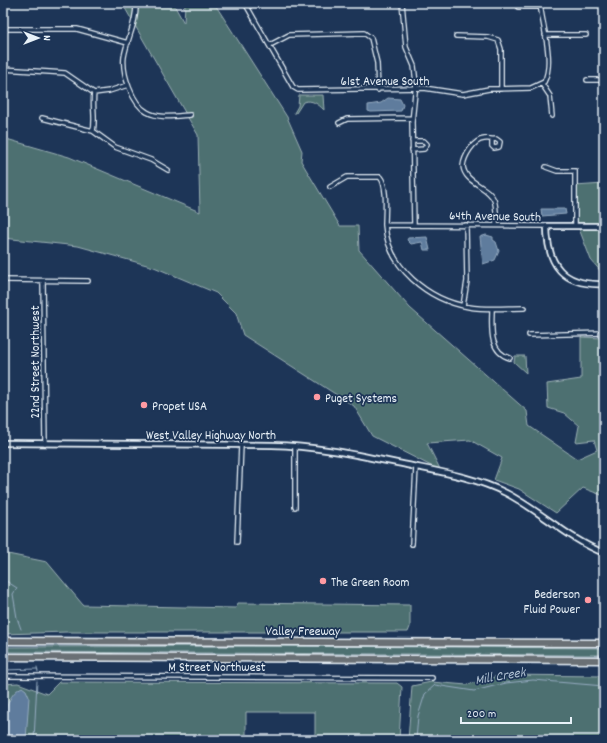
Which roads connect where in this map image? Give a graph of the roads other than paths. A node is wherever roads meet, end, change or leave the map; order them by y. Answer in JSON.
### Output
{"nodes":[{"id":1,"x":136,"y":3,"type":"edge"},
{"id":2,"x":245,"y":3,"type":"edge"},
{"id":3,"x":402,"y":3,"type":"edge"},
{"id":4,"x":540,"y":5,"type":"edge"},
{"id":5,"x":518,"y":7,"type":"dead end"},
{"id":6,"x":3,"y":29,"type":"edge"},
{"id":7,"x":545,"y":35,"type":"junction"},
{"id":8,"x":586,"y":35,"type":"dead end"},
{"id":9,"x":456,"y":36,"type":"dead end"},
{"id":10,"x":128,"y":43,"type":"junction"},
{"id":11,"x":270,"y":45,"type":"junction"},
{"id":12,"x":3,"y":69,"type":"edge"},
{"id":13,"x":587,"y":80,"type":"dead end"},
{"id":14,"x":604,"y":80,"type":"edge"},
{"id":15,"x":128,"y":84,"type":"junction"},
{"id":16,"x":542,"y":84,"type":"junction"},
{"id":17,"x":415,"y":88,"type":"junction"},
{"id":18,"x":501,"y":89,"type":"junction"},
{"id":19,"x":378,"y":90,"type":"junction"},
{"id":20,"x":94,"y":93,"type":"junction"},
{"id":21,"x":190,"y":115,"type":"dead end"},
{"id":22,"x":552,"y":116,"type":"dead end"},
{"id":23,"x":42,"y":118,"type":"dead end"},
{"id":24,"x":412,"y":118,"type":"junction"},
{"id":25,"x":339,"y":123,"type":"dead end"},
{"id":26,"x":93,"y":131,"type":"junction"},
{"id":27,"x":412,"y":141,"type":"junction"},
{"id":28,"x":492,"y":141,"type":"dead end"},
{"id":29,"x":412,"y":150,"type":"junction"},
{"id":30,"x":546,"y":167,"type":"dead end"},
{"id":31,"x":168,"y":170,"type":"dead end"},
{"id":32,"x":330,"y":187,"type":"dead end"},
{"id":33,"x":386,"y":225,"type":"junction"},
{"id":34,"x":414,"y":225,"type":"junction"},
{"id":35,"x":466,"y":225,"type":"junction"},
{"id":36,"x":496,"y":225,"type":"junction"},
{"id":37,"x":546,"y":226,"type":"junction"},
{"id":38,"x":575,"y":226,"type":"junction"},
{"id":39,"x":604,"y":226,"type":"edge"},
{"id":40,"x":3,"y":280,"type":"edge"},
{"id":41,"x":44,"y":281,"type":"junction"},
{"id":42,"x":88,"y":281,"type":"dead end"},
{"id":43,"x":604,"y":284,"type":"edge"},
{"id":44,"x":463,"y":306,"type":"junction"},
{"id":45,"x":524,"y":308,"type":"dead end"},
{"id":46,"x":492,"y":309,"type":"junction"},
{"id":47,"x":604,"y":333,"type":"edge"},
{"id":48,"x":529,"y":335,"type":"dead end"},
{"id":49,"x":510,"y":358,"type":"dead end"},
{"id":50,"x":3,"y":444,"type":"edge"},
{"id":51,"x":45,"y":444,"type":"junction"},
{"id":52,"x":240,"y":445,"type":"junction"},
{"id":53,"x":295,"y":446,"type":"junction"},
{"id":54,"x":416,"y":467,"type":"junction"},
{"id":55,"x":295,"y":507,"type":"dead end"},
{"id":56,"x":237,"y":542,"type":"dead end"},
{"id":57,"x":412,"y":544,"type":"dead end"},
{"id":58,"x":604,"y":553,"type":"edge"},
{"id":59,"x":3,"y":641,"type":"edge"},
{"id":60,"x":604,"y":643,"type":"edge"},
{"id":61,"x":3,"y":658,"type":"edge"},
{"id":62,"x":604,"y":660,"type":"edge"},
{"id":63,"x":3,"y":676,"type":"edge"},
{"id":64,"x":432,"y":678,"type":"dead end"}],
"edges":[{"from":1,"to":10,"type":"street"},
{"from":2,"to":11,"type":"street"},
{"from":3,"to":17,"type":"street"},
{"from":4,"to":5,"type":"street"},
{"from":4,"to":7,"type":"street"},
{"from":6,"to":10,"type":"street"},
{"from":7,"to":8,"type":"street"},
{"from":7,"to":16,"type":"street"},
{"from":9,"to":18,"type":"street"},
{"from":10,"to":15,"type":"street"},
{"from":11,"to":19,"type":"street","name":"61st Avenue South"},
{"from":11,"to":19,"type":"street"},
{"from":12,"to":20,"type":"street"},
{"from":13,"to":14,"type":"street"},
{"from":15,"to":20,"type":"street"},
{"from":15,"to":21,"type":"street"},
{"from":16,"to":18,"type":"street","name":"61st Avenue South"},
{"from":16,"to":22,"type":"street"},
{"from":17,"to":18,"type":"street","name":"61st Avenue South"},
{"from":17,"to":19,"type":"street","name":"61st Avenue South"},
{"from":17,"to":24,"type":"street"},
{"from":20,"to":26,"type":"street"},
{"from":23,"to":26,"type":"street"},
{"from":24,"to":25,"type":"street"},
{"from":24,"to":27,"type":"street"},
{"from":26,"to":31,"type":"street"},
{"from":27,"to":29,"type":"street"},
{"from":27,"to":29,"type":"street"},
{"from":28,"to":36,"type":"street"},
{"from":29,"to":34,"type":"street"},
{"from":30,"to":38,"type":"street"},
{"from":32,"to":33,"type":"street"},
{"from":33,"to":34,"type":"street","name":"64th Avenue South"},
{"from":33,"to":44,"type":"street"},
{"from":34,"to":35,"type":"street","name":"64th Avenue South"},
{"from":35,"to":36,"type":"street","name":"64th Avenue South"},
{"from":35,"to":44,"type":"street"},
{"from":36,"to":37,"type":"street","name":"64th Avenue South"},
{"from":37,"to":38,"type":"main road","name":"64th Avenue South"},
{"from":37,"to":43,"type":"main road"},
{"from":38,"to":39,"type":"main road","name":"64th Avenue South"},
{"from":40,"to":41,"type":"street"},
{"from":41,"to":42,"type":"street"},
{"from":41,"to":51,"type":"street","name":"22nd Street Northwest"},
{"from":44,"to":46,"type":"street"},
{"from":45,"to":46,"type":"street"},
{"from":46,"to":49,"type":"street"},
{"from":47,"to":48,"type":"street"},
{"from":50,"to":51,"type":"main road","name":"West Valley Highway North"},
{"from":51,"to":52,"type":"main road","name":"West Valley Highway North"},
{"from":52,"to":53,"type":"main road","name":"West Valley Highway North"},
{"from":52,"to":56,"type":"street"},
{"from":53,"to":54,"type":"main road","name":"West Valley Highway North"},
{"from":53,"to":55,"type":"street"},
{"from":54,"to":57,"type":"street"},
{"from":54,"to":58,"type":"main road","name":"West Valley Highway North"},
{"from":59,"to":60,"type":"highway","name":"Valley Freeway"},
{"from":61,"to":62,"type":"highway"},
{"from":63,"to":64,"type":"street","name":"M Street Northwest"}]}
